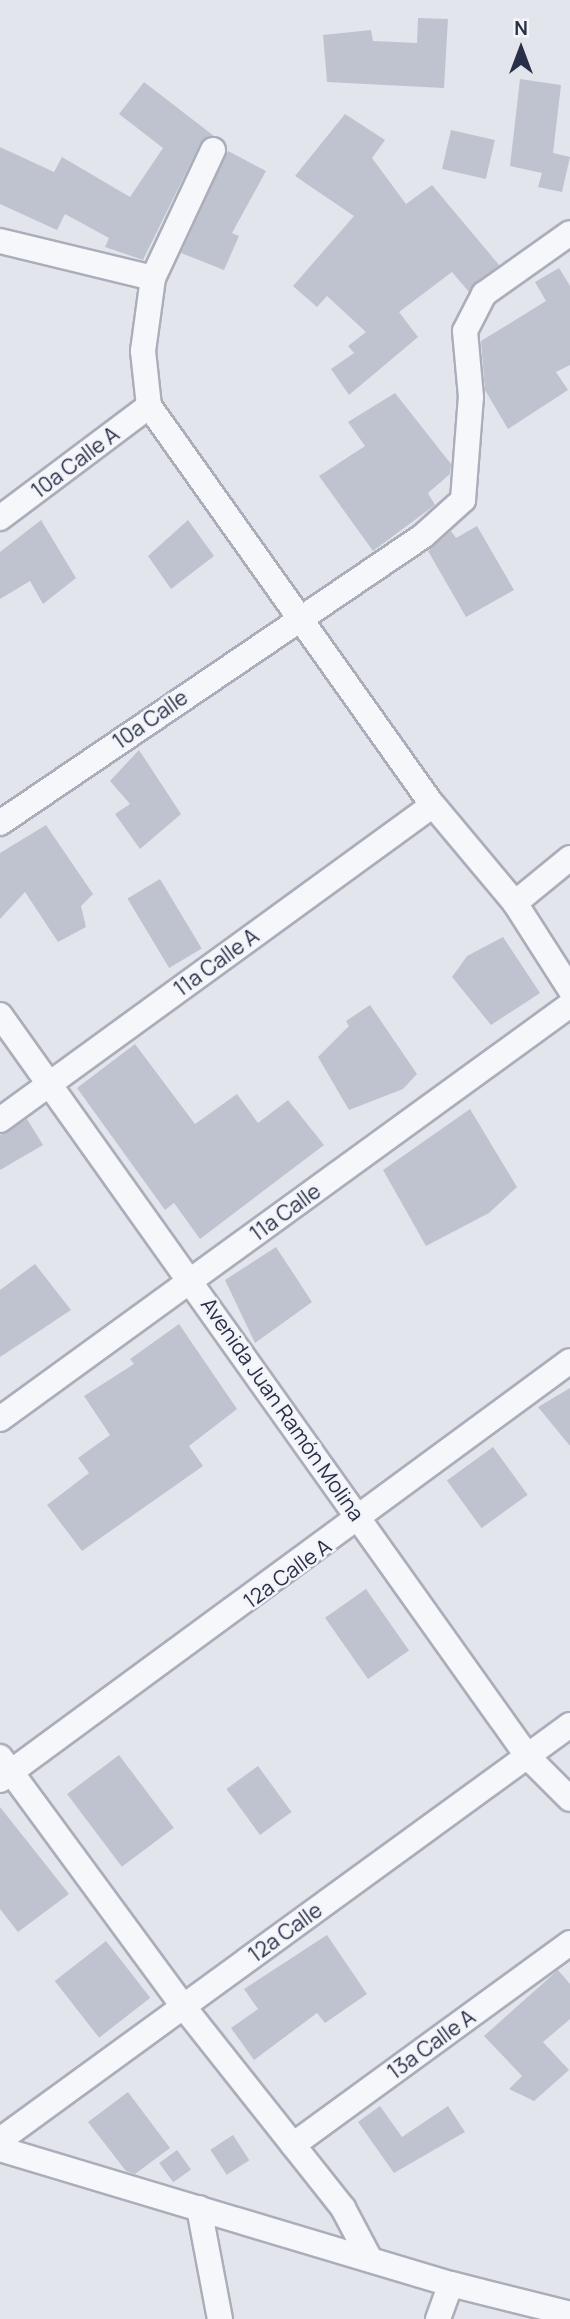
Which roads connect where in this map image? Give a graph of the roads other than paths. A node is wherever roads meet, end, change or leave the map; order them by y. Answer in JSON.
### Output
{"nodes":[{"id":1,"x":213,"y":150,"type":"dead end"},
{"id":2,"x":570,"y":233,"type":"edge"},
{"id":3,"x":0,"y":241,"type":"edge"},
{"id":4,"x":153,"y":278,"type":"junction"},
{"id":5,"x":149,"y":406,"type":"junction"},
{"id":6,"x":0,"y":519,"type":"edge"},
{"id":7,"x":300,"y":615,"type":"junction"},
{"id":8,"x":433,"y":805,"type":"junction"},
{"id":9,"x":0,"y":823,"type":"edge"},
{"id":10,"x":570,"y":858,"type":"edge"},
{"id":11,"x":515,"y":903,"type":"junction"},
{"id":12,"x":570,"y":989,"type":"edge"},
{"id":13,"x":570,"y":1005,"type":"edge"},
{"id":14,"x":0,"y":1016,"type":"edge"},
{"id":15,"x":47,"y":1085,"type":"junction"},
{"id":16,"x":0,"y":1119,"type":"edge"},
{"id":17,"x":191,"y":1280,"type":"junction"},
{"id":18,"x":570,"y":1361,"type":"edge"},
{"id":19,"x":0,"y":1419,"type":"edge"},
{"id":20,"x":360,"y":1520,"type":"junction"},
{"id":21,"x":570,"y":1725,"type":"edge"},
{"id":22,"x":528,"y":1757,"type":"junction"},
{"id":23,"x":3,"y":1770,"type":"edge"},
{"id":24,"x":570,"y":1798,"type":"edge"},
{"id":25,"x":570,"y":1943,"type":"edge"},
{"id":26,"x":183,"y":2006,"type":"junction"},
{"id":27,"x":0,"y":2140,"type":"edge"},
{"id":28,"x":293,"y":2145,"type":"junction"},
{"id":29,"x":0,"y":2149,"type":"edge"},
{"id":30,"x":199,"y":2208,"type":"junction"},
{"id":31,"x":370,"y":2259,"type":"junction"},
{"id":32,"x":452,"y":2284,"type":"junction"},
{"id":33,"x":570,"y":2314,"type":"edge"},
{"id":34,"x":220,"y":2319,"type":"edge"},
{"id":35,"x":438,"y":2319,"type":"edge"}],
"edges":[{"from":1,"to":4,"type":"street"},
{"from":2,"to":7,"type":"street","name":"10a Calle"},
{"from":3,"to":4,"type":"street"},
{"from":4,"to":5,"type":"street"},
{"from":5,"to":6,"type":"street","name":"10a Calle A"},
{"from":5,"to":7,"type":"street"},
{"from":7,"to":8,"type":"street"},
{"from":7,"to":9,"type":"street","name":"10a Calle"},
{"from":8,"to":11,"type":"street"},
{"from":8,"to":15,"type":"street","name":"11a Calle A"},
{"from":10,"to":11,"type":"street"},
{"from":11,"to":12,"type":"street"},
{"from":13,"to":17,"type":"street","name":"11a Calle"},
{"from":14,"to":15,"type":"street","name":"Avenida Juan Ramón Molina"},
{"from":15,"to":16,"type":"street","name":"11a Calle A"},
{"from":15,"to":17,"type":"street","name":"Avenida Juan Ramón Molina"},
{"from":17,"to":19,"type":"street","name":"11a Calle"},
{"from":17,"to":20,"type":"street","name":"Avenida Juan Ramón Molina"},
{"from":18,"to":20,"type":"street","name":"12a Calle A"},
{"from":20,"to":22,"type":"street","name":"Avenida Juan Ramón Molina"},
{"from":20,"to":23,"type":"street","name":"12a Calle A"},
{"from":21,"to":22,"type":"street","name":"12a Calle"},
{"from":22,"to":24,"type":"street","name":"Avenida Juan Ramón Molina"},
{"from":22,"to":26,"type":"street","name":"12a Calle"},
{"from":23,"to":26,"type":"street"},
{"from":25,"to":28,"type":"street","name":"13a Calle A"},
{"from":26,"to":27,"type":"street","name":"12a Calle"},
{"from":26,"to":28,"type":"street"},
{"from":28,"to":31,"type":"street"},
{"from":29,"to":30,"type":"street"},
{"from":30,"to":31,"type":"street"},
{"from":30,"to":34,"type":"street"},
{"from":31,"to":32,"type":"street"},
{"from":32,"to":33,"type":"street"},
{"from":32,"to":35,"type":"street"}]}
